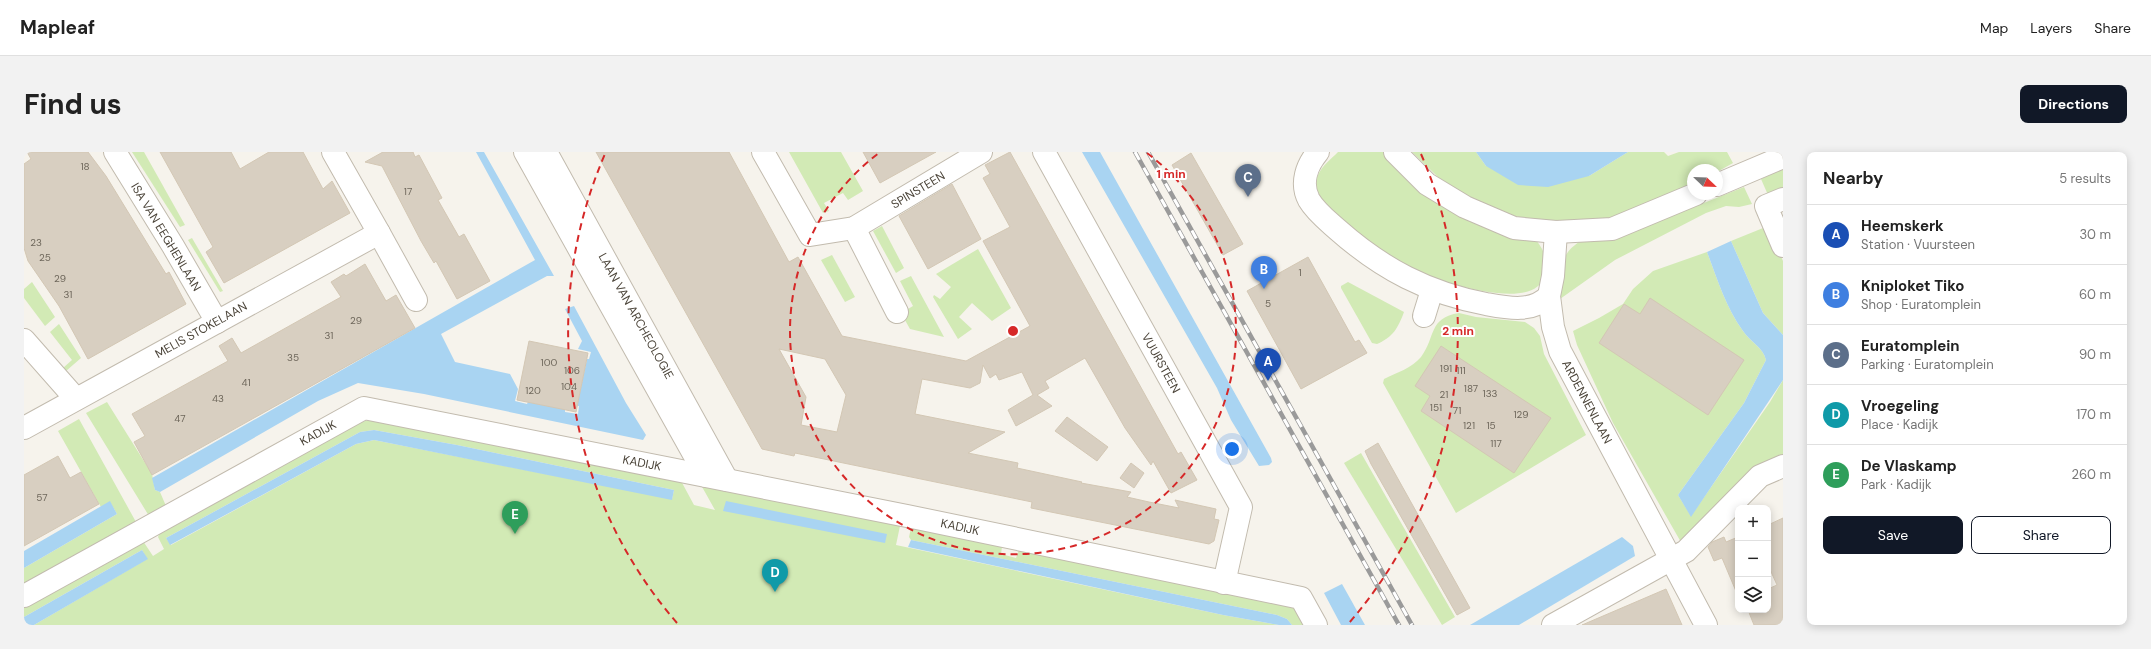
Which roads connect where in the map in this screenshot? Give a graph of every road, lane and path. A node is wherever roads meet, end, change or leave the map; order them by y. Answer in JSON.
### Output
{"nodes":[{"id":1,"x":114,"y":152,"type":"edge"},
{"id":2,"x":333,"y":152,"type":"edge"},
{"id":3,"x":525,"y":152,"type":"edge"},
{"id":4,"x":546,"y":152,"type":"edge"},
{"id":5,"x":763,"y":152,"type":"edge"},
{"id":6,"x":981,"y":152,"type":"edge"},
{"id":7,"x":1044,"y":152,"type":"edge"},
{"id":8,"x":1318,"y":152,"type":"edge"},
{"id":9,"x":1396,"y":152,"type":"edge"},
{"id":10,"x":1783,"y":156,"type":"edge"},
{"id":11,"x":1723,"y":182,"type":"edge"},
{"id":12,"x":1687,"y":198,"type":"edge"},
{"id":13,"x":1775,"y":203,"type":"edge"},
{"id":14,"x":854,"y":228,"type":"junction"},
{"id":15,"x":1556,"y":232,"type":"junction"},
{"id":16,"x":379,"y":233,"type":"junction"},
{"id":17,"x":1783,"y":246,"type":"edge"},
{"id":18,"x":1432,"y":290,"type":"junction"},
{"id":19,"x":1549,"y":296,"type":"junction"},
{"id":20,"x":416,"y":300,"type":"dead end"},
{"id":21,"x":897,"y":312,"type":"dead end"},
{"id":22,"x":1424,"y":316,"type":"dead end"},
{"id":23,"x":217,"y":322,"type":"junction"},
{"id":24,"x":24,"y":340,"type":"edge"},
{"id":25,"x":76,"y":399,"type":"junction"},
{"id":26,"x":24,"y":428,"type":"edge"},
{"id":27,"x":1783,"y":466,"type":"edge"},
{"id":28,"x":706,"y":476,"type":"junction"},
{"id":29,"x":727,"y":480,"type":"junction"},
{"id":30,"x":1670,"y":560,"type":"junction"},
{"id":31,"x":1224,"y":583,"type":"junction"},
{"id":32,"x":24,"y":596,"type":"edge"},
{"id":33,"x":1316,"y":625,"type":"edge"},
{"id":34,"x":1553,"y":625,"type":"edge"},
{"id":35,"x":1706,"y":625,"type":"edge"}],
"edges":[{"from":1,"to":23,"type":"street","name":"ISA VAN EEGHENLAAN"},
{"from":2,"to":16,"type":"street"},
{"from":3,"to":28,"type":"street","name":"LAAN VAN ARCHEOLOGIE"},
{"from":4,"to":29,"type":"street","name":"LAAN VAN ARCHEOLOGIE"},
{"from":5,"to":14,"type":"street","name":"SPINSTEEN"},
{"from":6,"to":14,"type":"street","name":"SPINSTEEN"},
{"from":7,"to":31,"type":"street","name":"VUURSTEEN"},
{"from":8,"to":18,"type":"street"},
{"from":9,"to":15,"type":"street"},
{"from":10,"to":11,"type":"street"},
{"from":12,"to":15,"type":"street"},
{"from":13,"to":17,"type":"street"},
{"from":14,"to":21,"type":"street"},
{"from":15,"to":19,"type":"street","name":"ARDENNENLAAN"},
{"from":16,"to":20,"type":"street"},
{"from":16,"to":23,"type":"street","name":"MELIS STOKELAAN"},
{"from":18,"to":19,"type":"street"},
{"from":18,"to":22,"type":"street"},
{"from":19,"to":30,"type":"street","name":"ARDENNENLAAN"},
{"from":23,"to":25,"type":"street","name":"MELIS STOKELAAN"},
{"from":24,"to":25,"type":"street"},
{"from":25,"to":26,"type":"street","name":"MELIS STOKELAAN"},
{"from":27,"to":30,"type":"street"},
{"from":28,"to":29,"type":"street","name":"KADIJK"},
{"from":28,"to":32,"type":"street","name":"KADIJK"},
{"from":29,"to":31,"type":"street","name":"KADIJK"},
{"from":30,"to":34,"type":"street"},
{"from":30,"to":35,"type":"street","name":"ARDENNENLAAN"},
{"from":31,"to":33,"type":"street","name":"KADIJK"}]}
